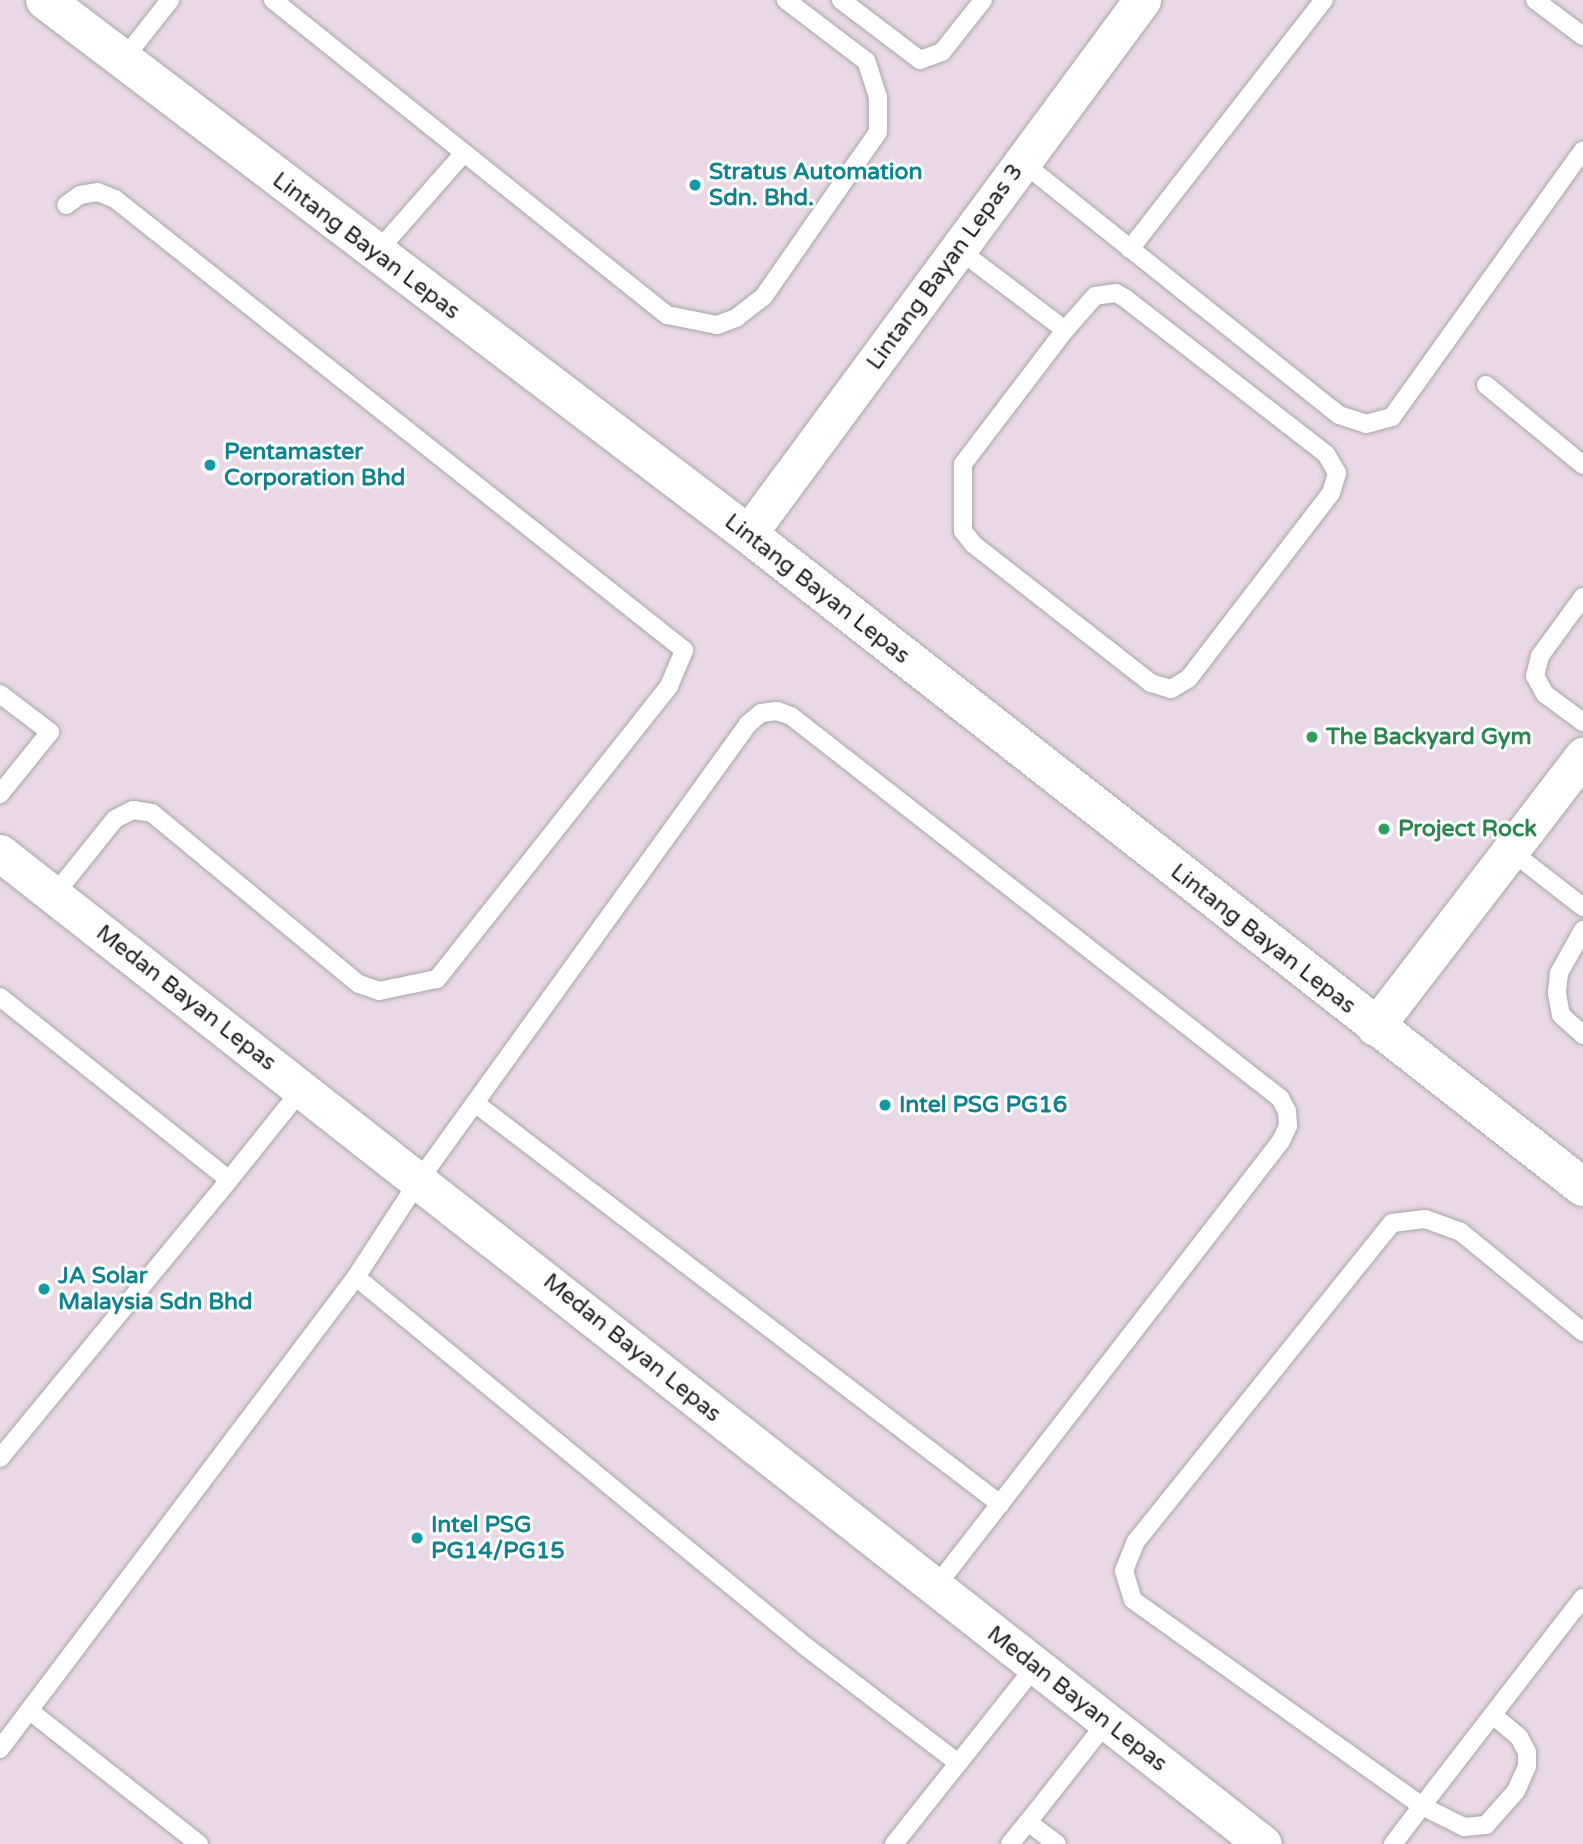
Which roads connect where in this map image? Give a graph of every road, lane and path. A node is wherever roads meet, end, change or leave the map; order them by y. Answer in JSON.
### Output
{"nodes":[{"id":1,"x":45,"y":0,"type":"edge"},
{"id":2,"x":170,"y":0,"type":"edge"},
{"id":3,"x":273,"y":0,"type":"edge"},
{"id":4,"x":786,"y":0,"type":"edge"},
{"id":5,"x":841,"y":0,"type":"edge"},
{"id":6,"x":984,"y":0,"type":"edge"},
{"id":7,"x":1142,"y":0,"type":"edge"},
{"id":8,"x":1324,"y":0,"type":"edge"},
{"id":9,"x":1535,"y":0,"type":"edge"},
{"id":10,"x":1583,"y":36,"type":"edge"},
{"id":11,"x":122,"y":61,"type":"junction"},
{"id":12,"x":1583,"y":150,"type":"edge"},
{"id":13,"x":462,"y":155,"type":"junction"},
{"id":14,"x":1023,"y":162,"type":"junction"},
{"id":15,"x":66,"y":205,"type":"dead end"},
{"id":16,"x":958,"y":249,"type":"junction"},
{"id":17,"x":1130,"y":249,"type":"junction"},
{"id":18,"x":376,"y":253,"type":"junction"},
{"id":19,"x":1065,"y":330,"type":"junction"},
{"id":20,"x":1486,"y":385,"type":"dead end"},
{"id":21,"x":1583,"y":465,"type":"edge"},
{"id":22,"x":748,"y":534,"type":"junction"},
{"id":23,"x":1583,"y":597,"type":"edge"},
{"id":24,"x":0,"y":695,"type":"edge"},
{"id":25,"x":1583,"y":722,"type":"edge"},
{"id":26,"x":1583,"y":756,"type":"edge"},
{"id":27,"x":0,"y":794,"type":"edge"},
{"id":28,"x":1511,"y":851,"type":"junction"},
{"id":29,"x":0,"y":853,"type":"edge"},
{"id":30,"x":54,"y":895,"type":"junction"},
{"id":31,"x":1583,"y":907,"type":"edge"},
{"id":32,"x":1583,"y":930,"type":"edge"},
{"id":33,"x":0,"y":997,"type":"edge"},
{"id":34,"x":1375,"y":1027,"type":"junction"},
{"id":35,"x":1583,"y":1035,"type":"edge"},
{"id":36,"x":302,"y":1089,"type":"junction"},
{"id":37,"x":475,"y":1103,"type":"junction"},
{"id":38,"x":420,"y":1179,"type":"junction"},
{"id":39,"x":229,"y":1180,"type":"junction"},
{"id":40,"x":1583,"y":1187,"type":"edge"},
{"id":41,"x":356,"y":1278,"type":"junction"},
{"id":42,"x":1583,"y":1332,"type":"edge"},
{"id":43,"x":0,"y":1458,"type":"edge"},
{"id":44,"x":1000,"y":1504,"type":"junction"},
{"id":45,"x":934,"y":1589,"type":"junction"},
{"id":46,"x":1583,"y":1598,"type":"edge"},
{"id":47,"x":1035,"y":1667,"type":"junction"},
{"id":48,"x":30,"y":1711,"type":"junction"},
{"id":49,"x":1493,"y":1715,"type":"junction"},
{"id":50,"x":1106,"y":1723,"type":"junction"},
{"id":51,"x":0,"y":1749,"type":"edge"},
{"id":52,"x":958,"y":1763,"type":"junction"},
{"id":53,"x":1422,"y":1806,"type":"junction"},
{"id":54,"x":1028,"y":1822,"type":"junction"},
{"id":55,"x":199,"y":1844,"type":"edge"},
{"id":56,"x":894,"y":1844,"type":"edge"},
{"id":57,"x":1010,"y":1844,"type":"edge"},
{"id":58,"x":1057,"y":1844,"type":"edge"},
{"id":59,"x":1263,"y":1844,"type":"edge"},
{"id":60,"x":1393,"y":1844,"type":"edge"}],
"edges":[{"from":1,"to":11,"type":"street","name":"Lintang Bayan Lepas"},
{"from":2,"to":11,"type":"lane"},
{"from":3,"to":13,"type":"lane"},
{"from":4,"to":13,"type":"lane"},
{"from":5,"to":6,"type":"lane"},
{"from":7,"to":14,"type":"street","name":"Lintang Bayan Lepas 3"},
{"from":8,"to":17,"type":"lane"},
{"from":9,"to":10,"type":"lane"},
{"from":11,"to":18,"type":"street","name":"Lintang Bayan Lepas"},
{"from":12,"to":17,"type":"lane"},
{"from":13,"to":18,"type":"lane"},
{"from":14,"to":16,"type":"street","name":"Lintang Bayan Lepas 3"},
{"from":14,"to":17,"type":"lane"},
{"from":15,"to":30,"type":"lane"},
{"from":16,"to":19,"type":"lane"},
{"from":16,"to":22,"type":"street","name":"Lintang Bayan Lepas 3"},
{"from":18,"to":22,"type":"street","name":"Lintang Bayan Lepas"},
{"from":19,"to":19,"type":"lane"},
{"from":20,"to":21,"type":"lane"},
{"from":22,"to":34,"type":"street","name":"Lintang Bayan Lepas"},
{"from":23,"to":25,"type":"lane"},
{"from":24,"to":27,"type":"lane"},
{"from":26,"to":28,"type":"street"},
{"from":28,"to":31,"type":"lane"},
{"from":28,"to":34,"type":"street"},
{"from":29,"to":30,"type":"street","name":"Medan Bayan Lepas"},
{"from":30,"to":36,"type":"street","name":"Medan Bayan Lepas"},
{"from":32,"to":35,"type":"lane"},
{"from":33,"to":39,"type":"lane"},
{"from":34,"to":40,"type":"street","name":"Lintang Bayan Lepas"},
{"from":36,"to":38,"type":"street","name":"Medan Bayan Lepas"},
{"from":36,"to":39,"type":"lane"},
{"from":37,"to":38,"type":"lane"},
{"from":37,"to":44,"type":"lane"},
{"from":37,"to":44,"type":"lane"},
{"from":38,"to":41,"type":"lane"},
{"from":38,"to":45,"type":"street","name":"Medan Bayan Lepas"},
{"from":39,"to":43,"type":"lane"},
{"from":41,"to":48,"type":"lane"},
{"from":41,"to":52,"type":"lane"},
{"from":42,"to":53,"type":"lane"},
{"from":44,"to":45,"type":"lane"},
{"from":45,"to":47,"type":"street","name":"Medan Bayan Lepas"},
{"from":46,"to":49,"type":"lane"},
{"from":47,"to":50,"type":"street","name":"Medan Bayan Lepas"},
{"from":47,"to":52,"type":"lane"},
{"from":48,"to":51,"type":"lane"},
{"from":48,"to":55,"type":"lane"},
{"from":49,"to":53,"type":"lane"},
{"from":49,"to":53,"type":"lane"},
{"from":50,"to":54,"type":"lane"},
{"from":50,"to":59,"type":"street","name":"Medan Bayan Lepas"},
{"from":52,"to":56,"type":"lane"},
{"from":53,"to":60,"type":"lane"},
{"from":54,"to":57,"type":"lane"},
{"from":54,"to":58,"type":"lane"}]}
